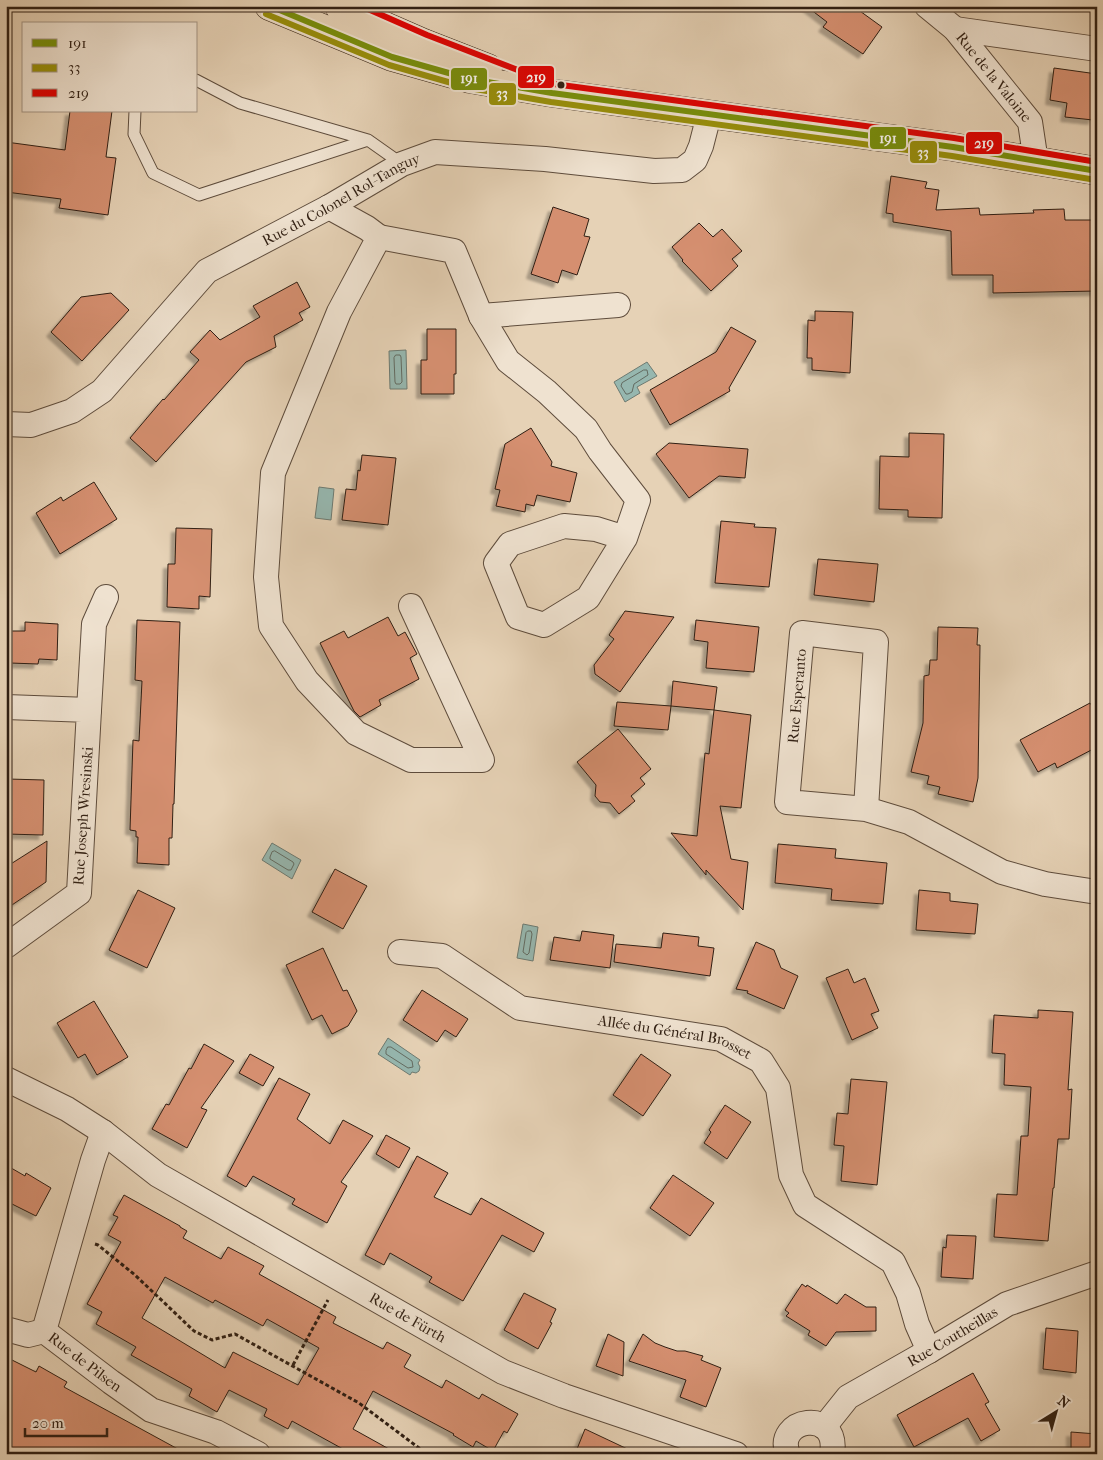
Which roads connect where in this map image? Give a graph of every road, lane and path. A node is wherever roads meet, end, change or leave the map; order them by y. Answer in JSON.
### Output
{"nodes":[{"id":1,"x":269,"y":6,"type":"edge"},
{"id":2,"x":339,"y":6,"type":"edge"},
{"id":3,"x":927,"y":6,"type":"edge"},
{"id":4,"x":956,"y":29,"type":"junction"},
{"id":5,"x":1097,"y":49,"type":"edge"},
{"id":6,"x":198,"y":81,"type":"edge"},
{"id":7,"x":552,"y":93,"type":"junction"},
{"id":8,"x":135,"y":112,"type":"edge"},
{"id":9,"x":709,"y":115,"type":"junction"},
{"id":10,"x":368,"y":140,"type":"junction"},
{"id":11,"x":1036,"y":162,"type":"junction"},
{"id":12,"x":402,"y":164,"type":"junction"},
{"id":13,"x":1097,"y":170,"type":"edge"},
{"id":14,"x":329,"y":207,"type":"junction"},
{"id":15,"x":379,"y":237,"type":"junction"},
{"id":16,"x":618,"y":305,"type":"dead end"},
{"id":17,"x":481,"y":316,"type":"junction"},
{"id":18,"x":6,"y":424,"type":"edge"},
{"id":19,"x":625,"y":538,"type":"junction"},
{"id":20,"x":106,"y":597,"type":"dead end"},
{"id":21,"x":410,"y":606,"type":"dead end"},
{"id":22,"x":6,"y":708,"type":"edge"},
{"id":23,"x":89,"y":710,"type":"junction"},
{"id":24,"x":866,"y":808,"type":"junction"},
{"id":25,"x":1097,"y":892,"type":"edge"},
{"id":26,"x":6,"y":946,"type":"edge"},
{"id":27,"x":400,"y":952,"type":"dead end"},
{"id":28,"x":6,"y":1079,"type":"edge"},
{"id":29,"x":103,"y":1132,"type":"junction"},
{"id":30,"x":70,"y":1236,"type":"junction"},
{"id":31,"x":1097,"y":1274,"type":"edge"},
{"id":32,"x":340,"y":1278,"type":"junction"},
{"id":33,"x":6,"y":1329,"type":"edge"},
{"id":34,"x":44,"y":1331,"type":"junction"},
{"id":35,"x":929,"y":1351,"type":"junction"},
{"id":36,"x":292,"y":1365,"type":"junction"},
{"id":37,"x":824,"y":1427,"type":"junction"},
{"id":38,"x":782,"y":1452,"type":"edge"},
{"id":39,"x":258,"y":1454,"type":"edge"},
{"id":40,"x":430,"y":1454,"type":"edge"},
{"id":41,"x":736,"y":1454,"type":"edge"},
{"id":42,"x":832,"y":1454,"type":"edge"}],
"edges":[{"from":1,"to":7,"type":"main road"},
{"from":2,"to":7,"type":"main road"},
{"from":3,"to":4,"type":"street","name":"Rue de la Valoine"},
{"from":4,"to":5,"type":"street"},
{"from":4,"to":11,"type":"street","name":"Rue de la Valoine"},
{"from":6,"to":10,"type":"lane"},
{"from":7,"to":9,"type":"main road"},
{"from":8,"to":10,"type":"lane"},
{"from":9,"to":11,"type":"main road"},
{"from":9,"to":12,"type":"street","name":"Rue du Colonel Rol-Tanguy"},
{"from":10,"to":12,"type":"lane"},
{"from":11,"to":13,"type":"main road"},
{"from":12,"to":14,"type":"street","name":"Rue du Colonel Rol-Tanguy"},
{"from":14,"to":15,"type":"street"},
{"from":14,"to":18,"type":"street","name":"Rue du Colonel Rol-Tanguy"},
{"from":15,"to":17,"type":"street"},
{"from":15,"to":21,"type":"street"},
{"from":16,"to":17,"type":"street"},
{"from":17,"to":19,"type":"street"},
{"from":19,"to":19,"type":"street"},
{"from":20,"to":23,"type":"street","name":"Rue Joseph Wresinski"},
{"from":22,"to":23,"type":"street"},
{"from":23,"to":26,"type":"street","name":"Rue Joseph Wresinski"},
{"from":24,"to":24,"type":"street","name":"Rue Esperanto"},
{"from":24,"to":25,"type":"street","name":"Rue Esperanto"},
{"from":27,"to":35,"type":"street","name":"Allée du Général Brosset"},
{"from":28,"to":29,"type":"street"},
{"from":29,"to":30,"type":"street","name":"Rue de Pilsen"},
{"from":29,"to":32,"type":"street","name":"Rue de Fürth"},
{"from":30,"to":34,"type":"street","name":"Rue de Pilsen"},
{"from":30,"to":36,"type":"path"},
{"from":31,"to":35,"type":"street","name":"Rue Coutheillas"},
{"from":32,"to":36,"type":"path"},
{"from":32,"to":41,"type":"street","name":"Rue de Fürth"},
{"from":33,"to":34,"type":"street"},
{"from":34,"to":39,"type":"street","name":"Rue de Pilsen"},
{"from":35,"to":37,"type":"street","name":"Rue Coutheillas"},
{"from":36,"to":40,"type":"path"},
{"from":37,"to":38,"type":"street"},
{"from":37,"to":42,"type":"street"}]}
